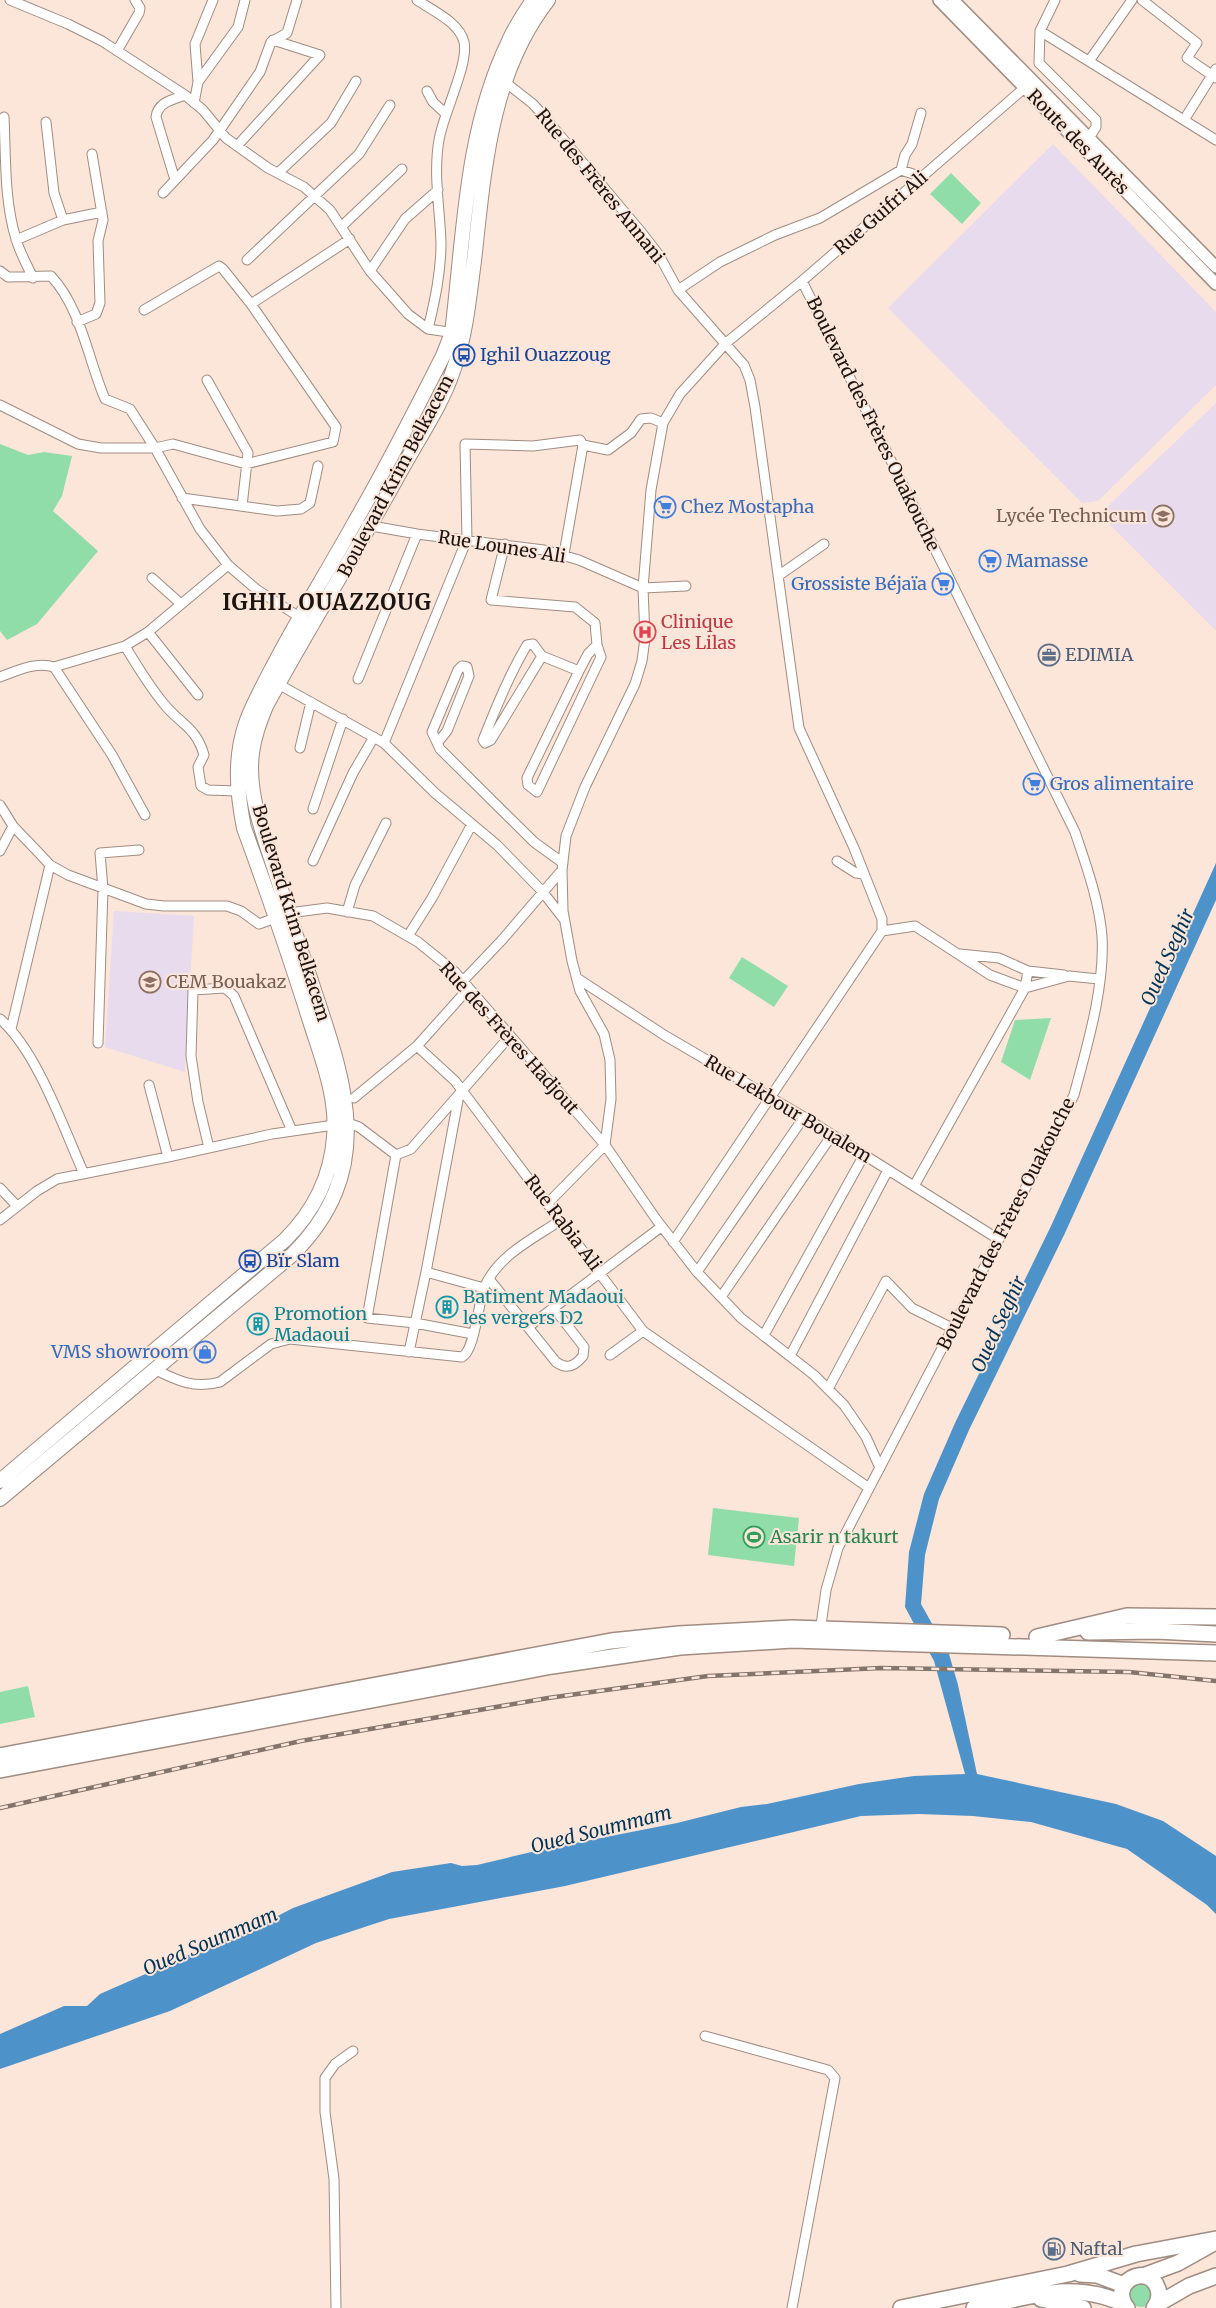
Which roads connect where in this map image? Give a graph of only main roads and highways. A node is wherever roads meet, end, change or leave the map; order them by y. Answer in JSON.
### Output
{"nodes":[{"id":1,"x":533,"y":0,"type":"edge"},
{"id":2,"x":548,"y":0,"type":"edge"},
{"id":3,"x":458,"y":334,"type":"junction"},
{"id":4,"x":282,"y":916,"type":"junction"},
{"id":5,"x":341,"y":1124,"type":"junction"},
{"id":6,"x":0,"y":1481,"type":"edge"},
{"id":7,"x":0,"y":1499,"type":"edge"},
{"id":8,"x":1216,"y":1617,"type":"edge"},
{"id":9,"x":1216,"y":1634,"type":"edge"},
{"id":10,"x":820,"y":1635,"type":"junction"},
{"id":11,"x":1037,"y":1637,"type":"junction"},
{"id":12,"x":949,"y":1638,"type":"junction"},
{"id":13,"x":1101,"y":1643,"type":"junction"},
{"id":14,"x":1216,"y":1646,"type":"edge"},
{"id":15,"x":1067,"y":1647,"type":"junction"},
{"id":16,"x":1216,"y":1653,"type":"edge"},
{"id":17,"x":1216,"y":1663,"type":"edge"},
{"id":18,"x":0,"y":1756,"type":"edge"},
{"id":19,"x":0,"y":1770,"type":"edge"},
{"id":20,"x":1216,"y":2239,"type":"edge"},
{"id":21,"x":1216,"y":2243,"type":"edge"},
{"id":22,"x":1068,"y":2274,"type":"junction"},
{"id":23,"x":1143,"y":2276,"type":"junction"},
{"id":24,"x":1216,"y":2276,"type":"edge"},
{"id":25,"x":1124,"y":2285,"type":"junction"},
{"id":26,"x":1030,"y":2297,"type":"junction"},
{"id":27,"x":1162,"y":2304,"type":"edge"},
{"id":28,"x":1125,"y":2306,"type":"edge"},
{"id":29,"x":901,"y":2308,"type":"edge"},
{"id":30,"x":974,"y":2308,"type":"edge"},
{"id":31,"x":1083,"y":2308,"type":"edge"}],
"edges":[{"from":1,"to":3,"type":"main road","name":"Boulevard Krim Belkacem"},
{"from":2,"to":3,"type":"main road","name":"Boulevard Krim Belkacem"},
{"from":3,"to":4,"type":"main road","name":"Boulevard Krim Belkacem"},
{"from":3,"to":4,"type":"main road","name":"Boulevard Krim Belkacem"},
{"from":4,"to":5,"type":"main road","name":"Boulevard Krim Belkacem"},
{"from":5,"to":6,"type":"main road","name":"Boulevard Krim Belkacem"},
{"from":5,"to":7,"type":"main road","name":"Boulevard Krim Belkacem"},
{"from":8,"to":11,"type":"highway"},
{"from":9,"to":11,"type":"highway"},
{"from":10,"to":12,"type":"highway"},
{"from":10,"to":18,"type":"highway"},
{"from":10,"to":19,"type":"highway"},
{"from":11,"to":12,"type":"highway"},
{"from":11,"to":13,"type":"highway"},
{"from":12,"to":15,"type":"highway"},
{"from":13,"to":14,"type":"highway"},
{"from":13,"to":15,"type":"highway"},
{"from":13,"to":16,"type":"highway"},
{"from":15,"to":17,"type":"highway"},
{"from":20,"to":22,"type":"highway"},
{"from":21,"to":23,"type":"highway"},
{"from":22,"to":25,"type":"highway"},
{"from":22,"to":29,"type":"highway"},
{"from":23,"to":25,"type":"highway"},
{"from":23,"to":27,"type":"highway"},
{"from":24,"to":27,"type":"highway"},
{"from":25,"to":28,"type":"highway"},
{"from":26,"to":28,"type":"highway"},
{"from":26,"to":30,"type":"highway"},
{"from":26,"to":31,"type":"highway"}]}
